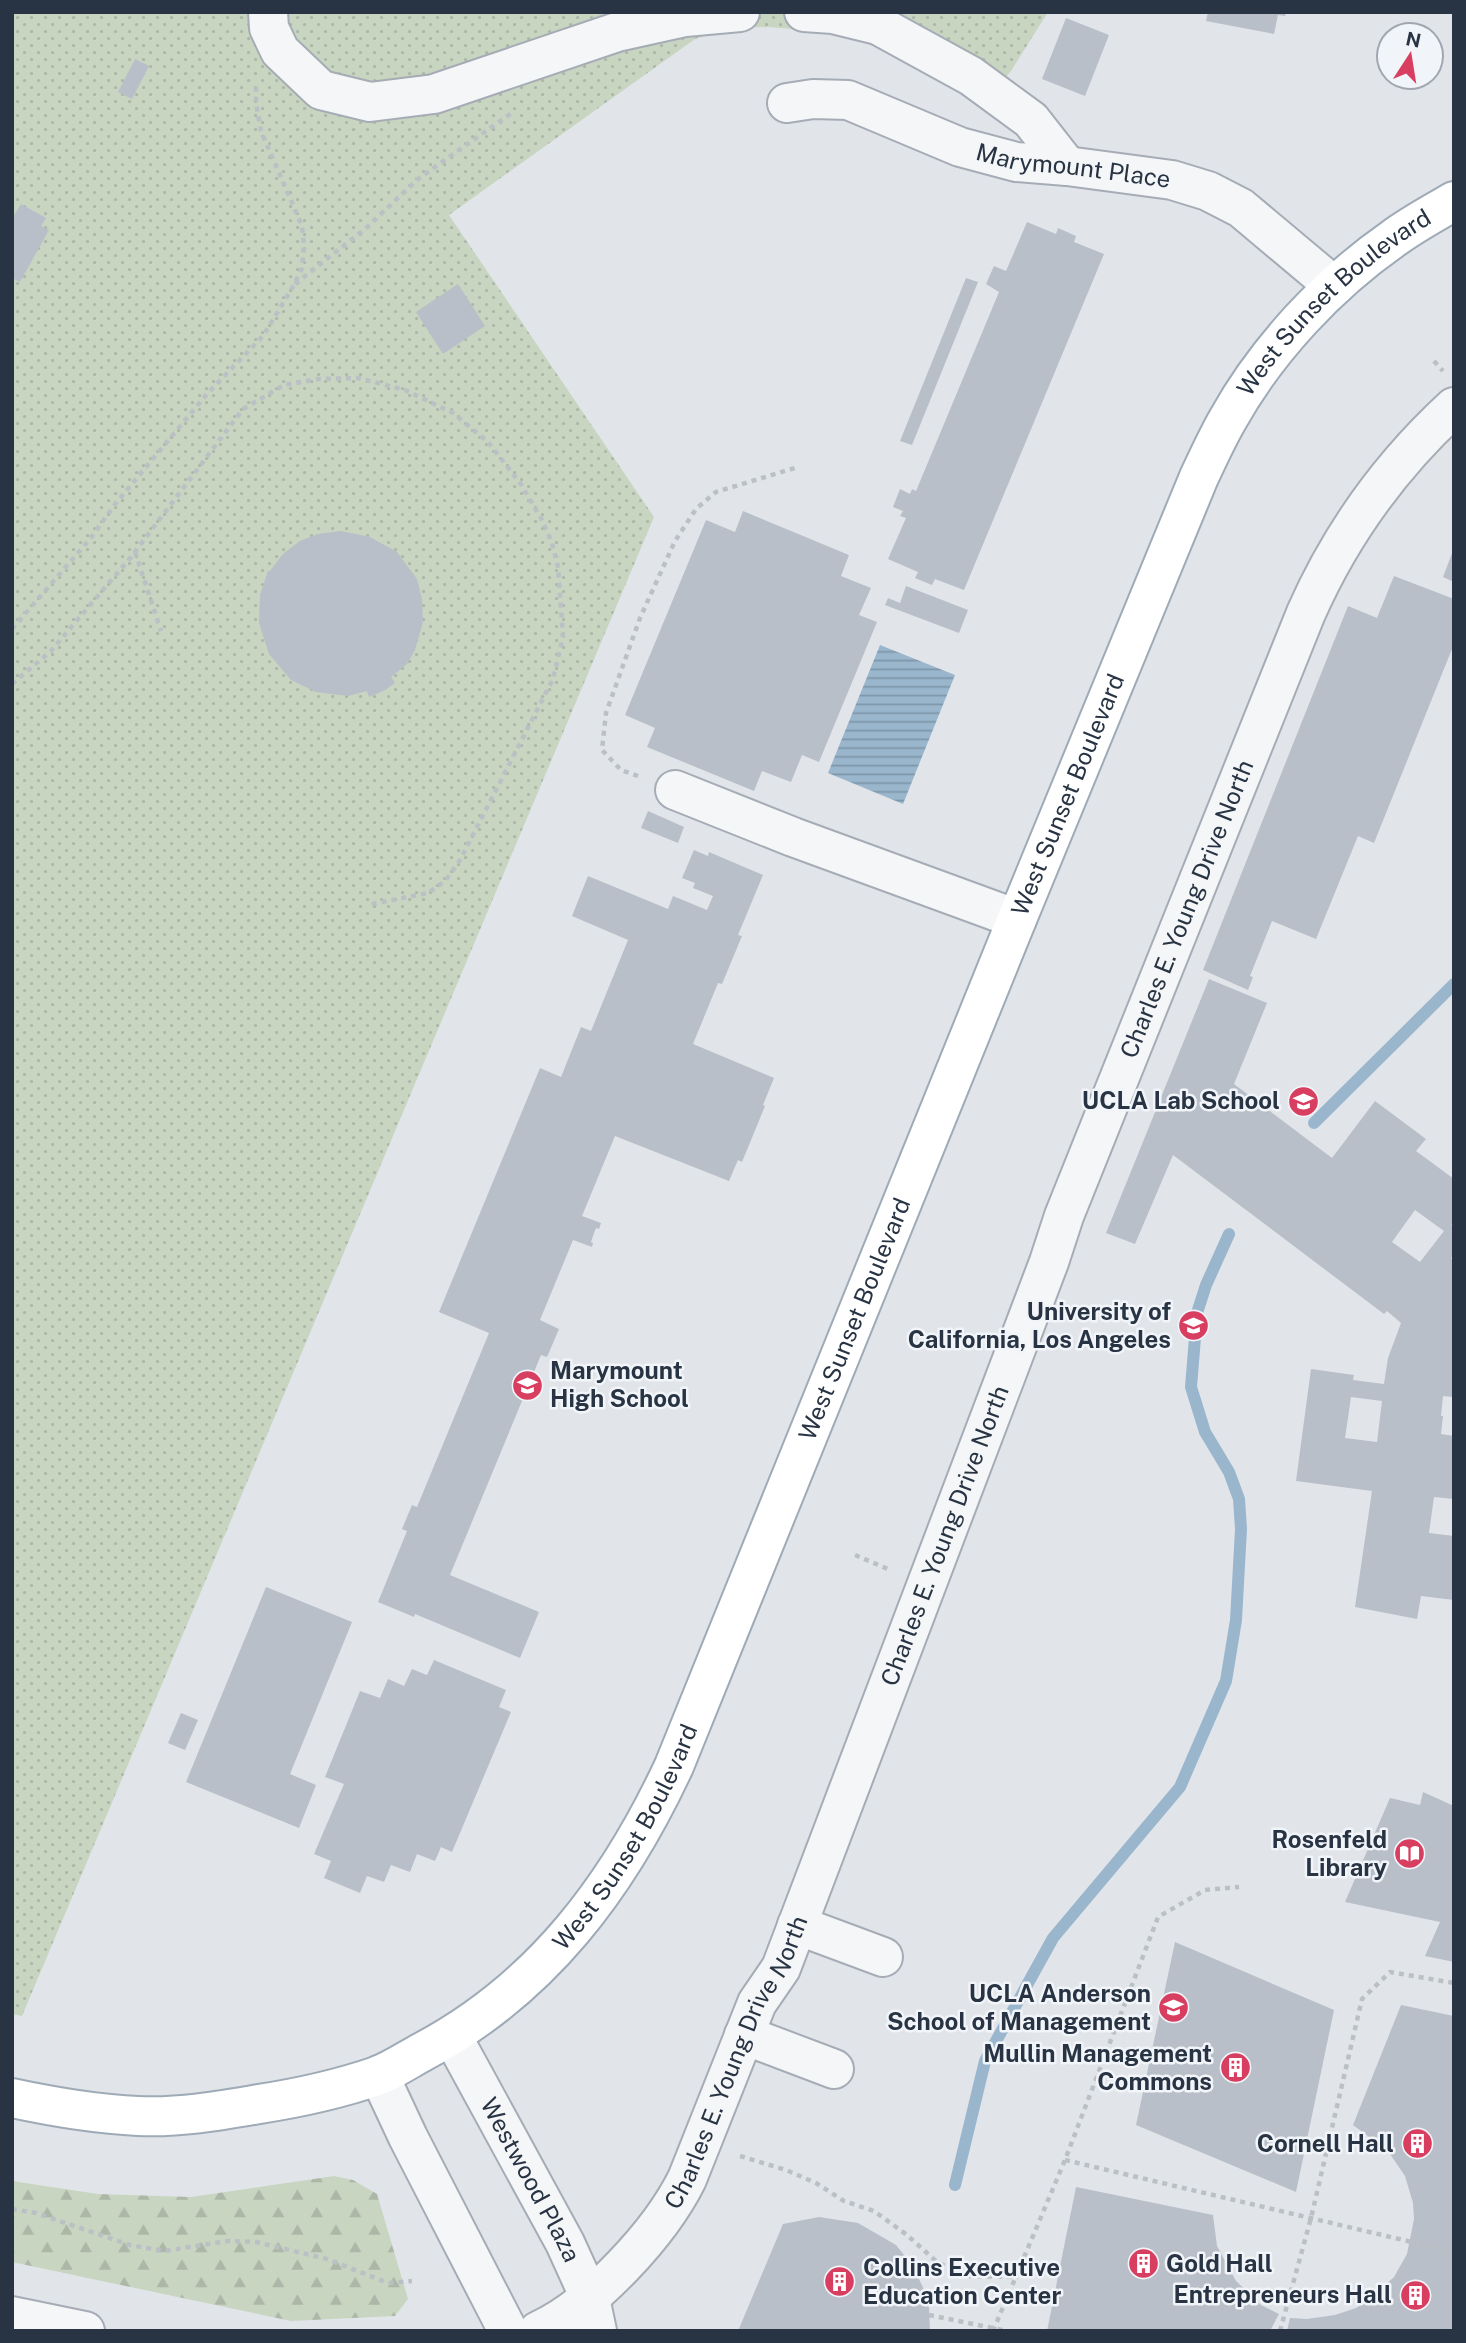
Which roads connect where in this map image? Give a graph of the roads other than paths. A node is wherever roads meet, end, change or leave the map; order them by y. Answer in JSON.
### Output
{"nodes":[{"id":1,"x":268,"y":12,"type":"edge"},
{"id":2,"x":740,"y":12,"type":"edge"},
{"id":3,"x":804,"y":12,"type":"edge"},
{"id":4,"x":788,"y":103,"type":"dead end"},
{"id":5,"x":1067,"y":166,"type":"junction"},
{"id":6,"x":1454,"y":201,"type":"edge"},
{"id":7,"x":1334,"y":286,"type":"junction"},
{"id":8,"x":1454,"y":407,"type":"edge"},
{"id":9,"x":675,"y":790,"type":"road end"},
{"id":10,"x":1017,"y":919,"type":"junction"},
{"id":11,"x":797,"y":1925,"type":"junction"},
{"id":12,"x":883,"y":1957,"type":"dead end"},
{"id":13,"x":744,"y":2035,"type":"junction"},
{"id":14,"x":452,"y":2036,"type":"junction"},
{"id":15,"x":834,"y":2069,"type":"dead end"},
{"id":16,"x":379,"y":2075,"type":"junction"},
{"id":17,"x":12,"y":2098,"type":"edge"},
{"id":18,"x":594,"y":2314,"type":"edge"},
{"id":19,"x":12,"y":2316,"type":"edge"},
{"id":20,"x":85,"y":2331,"type":"edge"},
{"id":21,"x":508,"y":2331,"type":"edge"},
{"id":22,"x":538,"y":2331,"type":"edge"}],
"edges":[{"from":1,"to":2,"type":"street"},
{"from":3,"to":5,"type":"street"},
{"from":4,"to":5,"type":"street","name":"Marymount Place"},
{"from":5,"to":7,"type":"street","name":"Marymount Place"},
{"from":6,"to":7,"type":"main road","name":"West Sunset Boulevard"},
{"from":7,"to":10,"type":"main road","name":"West Sunset Boulevard"},
{"from":8,"to":11,"type":"street","name":"Charles E. Young Drive North"},
{"from":9,"to":10,"type":"street"},
{"from":10,"to":14,"type":"main road","name":"West Sunset Boulevard"},
{"from":11,"to":12,"type":"street"},
{"from":11,"to":13,"type":"street","name":"Charles E. Young Drive North"},
{"from":13,"to":15,"type":"street"},
{"from":13,"to":18,"type":"street","name":"Charles E. Young Drive North"},
{"from":14,"to":16,"type":"main road","name":"West Sunset Boulevard"},
{"from":14,"to":18,"type":"street","name":"Westwood Plaza"},
{"from":16,"to":17,"type":"main road","name":"West Sunset Boulevard"},
{"from":16,"to":21,"type":"street"},
{"from":18,"to":22,"type":"street","name":"Charles E. Young Drive North"},
{"from":19,"to":20,"type":"street"}]}
